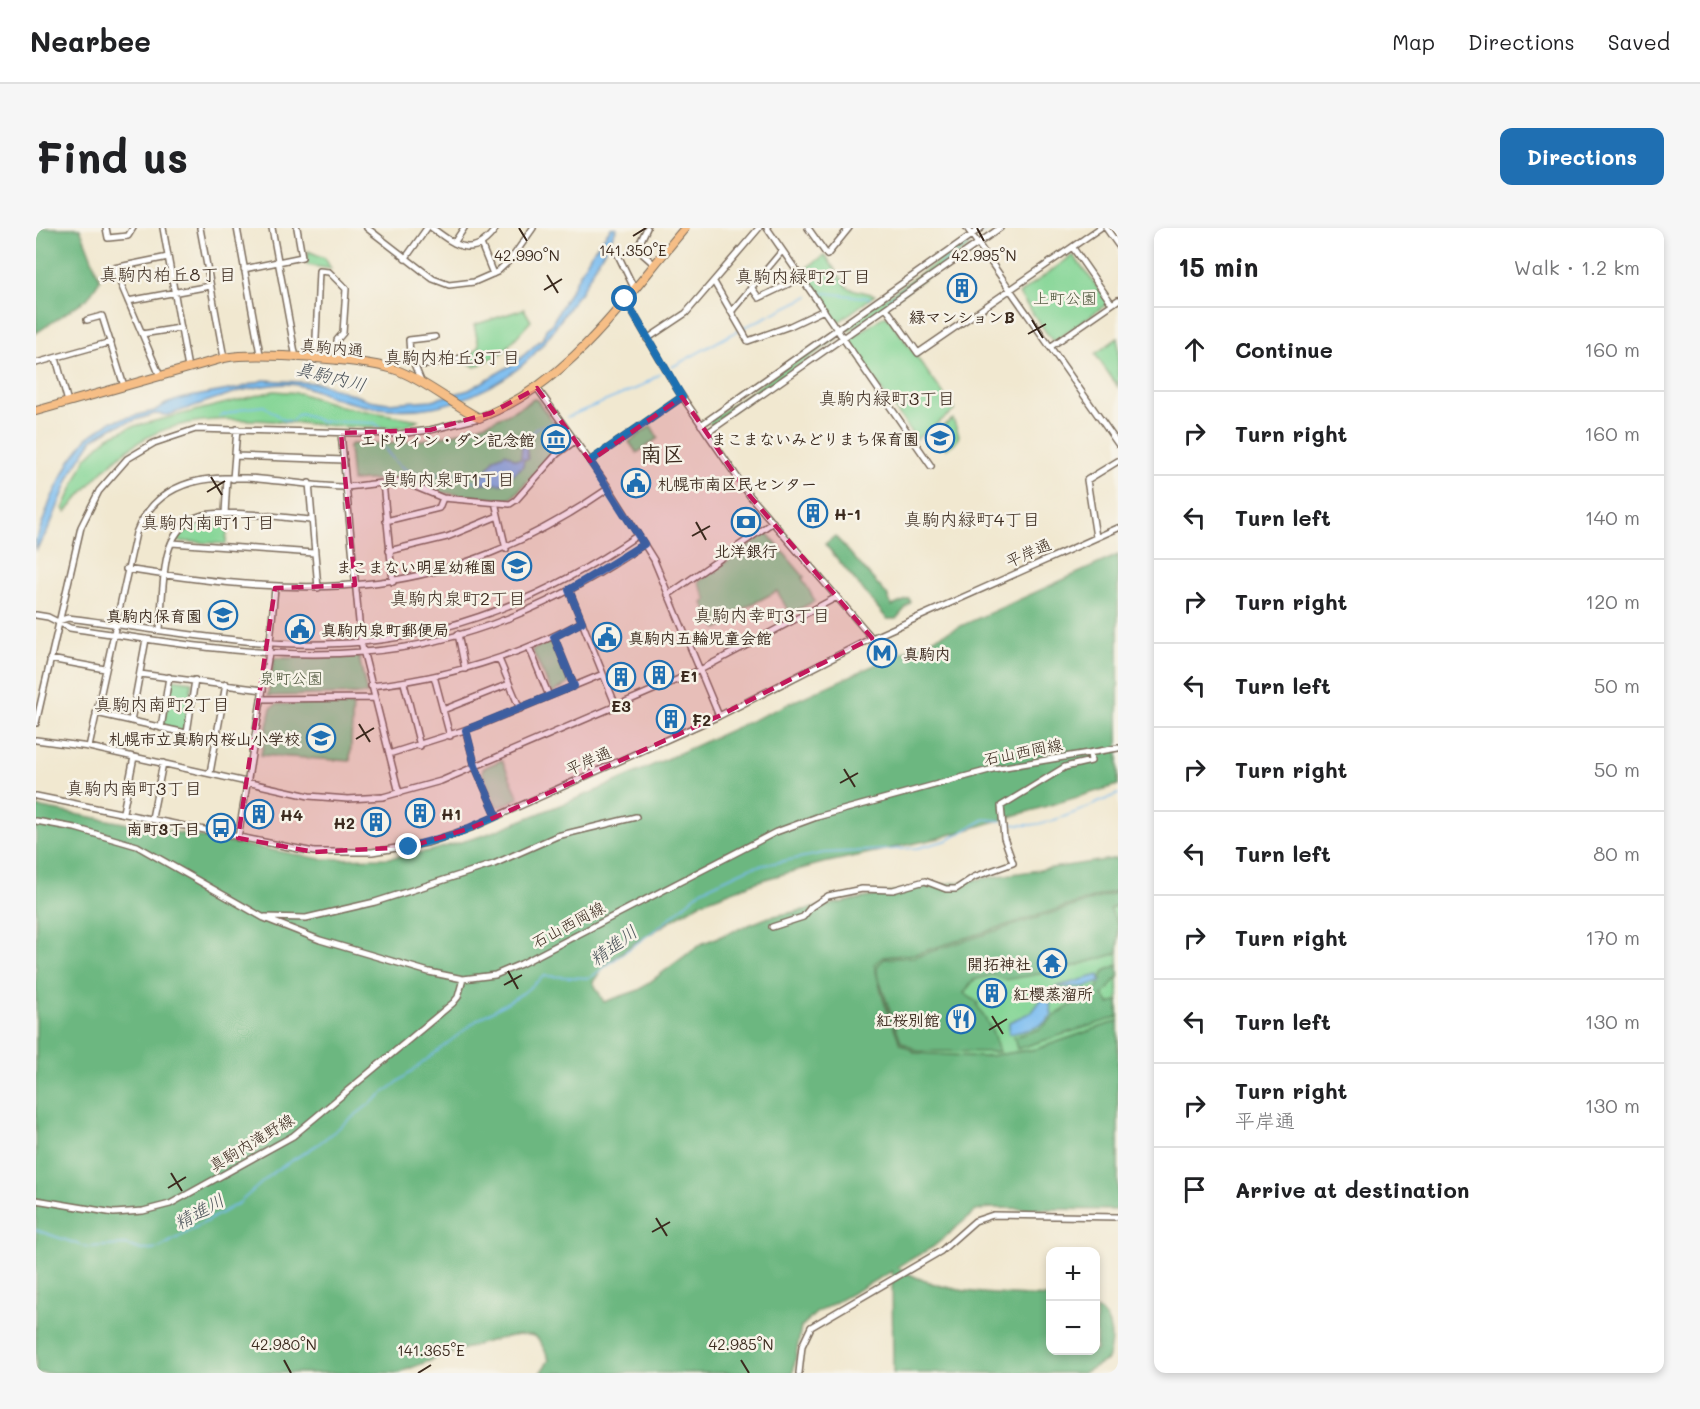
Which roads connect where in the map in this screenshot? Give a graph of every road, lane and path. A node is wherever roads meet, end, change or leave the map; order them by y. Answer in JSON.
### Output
{"nodes":[{"id":1,"x":106,"y":228,"type":"edge"},
{"id":2,"x":133,"y":228,"type":"edge"},
{"id":3,"x":162,"y":228,"type":"edge"},
{"id":4,"x":200,"y":228,"type":"edge"},
{"id":5,"x":237,"y":228,"type":"edge"},
{"id":6,"x":272,"y":228,"type":"edge"},
{"id":7,"x":297,"y":228,"type":"edge"},
{"id":8,"x":367,"y":228,"type":"edge"},
{"id":9,"x":427,"y":228,"type":"edge"},
{"id":10,"x":432,"y":228,"type":"edge"},
{"id":11,"x":464,"y":228,"type":"edge"},
{"id":12,"x":496,"y":228,"type":"edge"},
{"id":13,"x":532,"y":228,"type":"edge"},
{"id":14,"x":647,"y":228,"type":"edge"},
{"id":15,"x":686,"y":228,"type":"edge"},
{"id":16,"x":759,"y":228,"type":"edge"},
{"id":17,"x":767,"y":228,"type":"edge"},
{"id":18,"x":808,"y":228,"type":"edge"},
{"id":19,"x":849,"y":228,"type":"edge"},
{"id":20,"x":968,"y":228,"type":"edge"},
{"id":21,"x":981,"y":228,"type":"edge"},
{"id":22,"x":1000,"y":228,"type":"edge"},
{"id":23,"x":1100,"y":228,"type":"edge"},
{"id":24,"x":1106,"y":228,"type":"edge"},
{"id":25,"x":972,"y":234,"type":"junction"},
{"id":26,"x":454,"y":243,"type":"junction"},
{"id":27,"x":978,"y":243,"type":"junction"},
{"id":28,"x":481,"y":244,"type":"junction"},
{"id":29,"x":1118,"y":245,"type":"edge"},
{"id":30,"x":1072,"y":248,"type":"junction"},
{"id":31,"x":782,"y":251,"type":"junction"},
{"id":32,"x":618,"y":255,"type":"dead end"},
{"id":33,"x":168,"y":257,"type":"junction"},
{"id":34,"x":405,"y":258,"type":"junction"},
{"id":35,"x":278,"y":263,"type":"junction"},
{"id":36,"x":654,"y":264,"type":"junction"},
{"id":37,"x":244,"y":269,"type":"junction"},
{"id":38,"x":493,"y":274,"type":"junction"},
{"id":39,"x":801,"y":278,"type":"junction"},
{"id":40,"x":714,"y":282,"type":"junction"},
{"id":41,"x":210,"y":286,"type":"junction"},
{"id":42,"x":751,"y":287,"type":"junction"},
{"id":43,"x":634,"y":288,"type":"junction"},
{"id":44,"x":1011,"y":290,"type":"junction"},
{"id":45,"x":174,"y":292,"type":"junction"},
{"id":46,"x":625,"y":299,"type":"junction"},
{"id":47,"x":1118,"y":300,"type":"edge"},
{"id":48,"x":128,"y":301,"type":"junction"},
{"id":49,"x":1112,"y":304,"type":"junction"},
{"id":50,"x":886,"y":308,"type":"junction"},
{"id":51,"x":824,"y":310,"type":"junction"},
{"id":52,"x":731,"y":312,"type":"junction"},
{"id":53,"x":87,"y":320,"type":"dead end"},
{"id":54,"x":180,"y":328,"type":"junction"},
{"id":55,"x":837,"y":329,"type":"junction"},
{"id":56,"x":142,"y":334,"type":"junction"},
{"id":57,"x":435,"y":337,"type":"dead end"},
{"id":58,"x":648,"y":339,"type":"junction"},
{"id":59,"x":842,"y":339,"type":"junction"},
{"id":60,"x":111,"y":342,"type":"junction"},
{"id":61,"x":1050,"y":347,"type":"junction"},
{"id":62,"x":260,"y":354,"type":"junction"},
{"id":63,"x":56,"y":358,"type":"junction"},
{"id":64,"x":224,"y":358,"type":"junction"},
{"id":65,"x":296,"y":358,"type":"junction"},
{"id":66,"x":462,"y":358,"type":"dead end"},
{"id":67,"x":315,"y":360,"type":"junction"},
{"id":68,"x":338,"y":361,"type":"junction"},
{"id":69,"x":36,"y":363,"type":"edge"},
{"id":70,"x":416,"y":363,"type":"junction"},
{"id":71,"x":188,"y":368,"type":"junction"},
{"id":72,"x":160,"y":376,"type":"junction"},
{"id":73,"x":421,"y":381,"type":"junction"},
{"id":74,"x":124,"y":386,"type":"junction"},
{"id":75,"x":537,"y":388,"type":"junction"},
{"id":76,"x":682,"y":397,"type":"junction"},
{"id":77,"x":68,"y":402,"type":"junction"},
{"id":78,"x":36,"y":411,"type":"edge"},
{"id":79,"x":479,"y":418,"type":"junction"},
{"id":80,"x":701,"y":425,"type":"junction"},
{"id":81,"x":237,"y":429,"type":"junction"},
{"id":82,"x":341,"y":433,"type":"junction"},
{"id":83,"x":707,"y":433,"type":"junction"},
{"id":84,"x":575,"y":441,"type":"junction"},
{"id":85,"x":1118,"y":444,"type":"edge"},
{"id":86,"x":236,"y":456,"type":"junction"},
{"id":87,"x":344,"y":460,"type":"junction"},
{"id":88,"x":1118,"y":460,"type":"edge"},
{"id":89,"x":590,"y":461,"type":"junction"},
{"id":90,"x":931,"y":466,"type":"dead end"},
{"id":91,"x":230,"y":479,"type":"junction"},
{"id":92,"x":309,"y":483,"type":"junction"},
{"id":93,"x":382,"y":483,"type":"junction"},
{"id":94,"x":346,"y":487,"type":"junction"},
{"id":95,"x":609,"y":488,"type":"junction"},
{"id":96,"x":442,"y":498,"type":"junction"},
{"id":97,"x":495,"y":502,"type":"junction"},
{"id":98,"x":225,"y":514,"type":"junction"},
{"id":99,"x":498,"y":516,"type":"junction"},
{"id":100,"x":311,"y":520,"type":"junction"},
{"id":101,"x":386,"y":521,"type":"junction"},
{"id":102,"x":773,"y":522,"type":"junction"},
{"id":103,"x":1118,"y":528,"type":"edge"},
{"id":104,"x":638,"y":535,"type":"junction"},
{"id":105,"x":1096,"y":537,"type":"junction"},
{"id":106,"x":172,"y":543,"type":"junction"},
{"id":107,"x":644,"y":544,"type":"junction"},
{"id":108,"x":506,"y":549,"type":"junction"},
{"id":109,"x":389,"y":551,"type":"junction"},
{"id":110,"x":314,"y":553,"type":"junction"},
{"id":111,"x":126,"y":569,"type":"junction"},
{"id":112,"x":165,"y":575,"type":"junction"},
{"id":113,"x":393,"y":582,"type":"junction"},
{"id":114,"x":355,"y":585,"type":"junction"},
{"id":115,"x":275,"y":588,"type":"junction"},
{"id":116,"x":318,"y":588,"type":"junction"},
{"id":117,"x":569,"y":590,"type":"junction"},
{"id":118,"x":668,"y":595,"type":"junction"},
{"id":119,"x":837,"y":597,"type":"junction"},
{"id":120,"x":36,"y":615,"type":"edge"},
{"id":121,"x":58,"y":621,"type":"junction"},
{"id":122,"x":582,"y":622,"type":"junction"},
{"id":123,"x":116,"y":624,"type":"junction"},
{"id":124,"x":160,"y":629,"type":"junction"},
{"id":125,"x":114,"y":634,"type":"junction"},
{"id":126,"x":458,"y":634,"type":"junction"},
{"id":127,"x":554,"y":637,"type":"junction"},
{"id":128,"x":872,"y":638,"type":"junction"},
{"id":129,"x":146,"y":639,"type":"junction"},
{"id":130,"x":270,"y":642,"type":"junction"},
{"id":131,"x":361,"y":642,"type":"junction"},
{"id":132,"x":529,"y":647,"type":"junction"},
{"id":133,"x":363,"y":652,"type":"junction"},
{"id":134,"x":269,"y":653,"type":"junction"},
{"id":135,"x":50,"y":659,"type":"junction"},
{"id":136,"x":499,"y":659,"type":"junction"},
{"id":137,"x":105,"y":669,"type":"junction"},
{"id":138,"x":465,"y":669,"type":"junction"},
{"id":139,"x":699,"y":670,"type":"junction"},
{"id":140,"x":140,"y":674,"type":"junction"},
{"id":141,"x":603,"y":674,"type":"junction"},
{"id":142,"x":434,"y":676,"type":"junction"},
{"id":143,"x":170,"y":677,"type":"junction"},
{"id":144,"x":195,"y":681,"type":"junction"},
{"id":145,"x":404,"y":683,"type":"junction"},
{"id":146,"x":226,"y":684,"type":"junction"},
{"id":147,"x":509,"y":684,"type":"junction"},
{"id":148,"x":371,"y":686,"type":"junction"},
{"id":149,"x":574,"y":686,"type":"junction"},
{"id":150,"x":263,"y":690,"type":"junction"},
{"id":151,"x":549,"y":696,"type":"junction"},
{"id":152,"x":375,"y":698,"type":"junction"},
{"id":153,"x":261,"y":699,"type":"junction"},
{"id":154,"x":38,"y":700,"type":"edge"},
{"id":155,"x":616,"y":706,"type":"junction"},
{"id":156,"x":520,"y":709,"type":"junction"},
{"id":157,"x":443,"y":710,"type":"junction"},
{"id":158,"x":96,"y":713,"type":"junction"},
{"id":159,"x":719,"y":716,"type":"junction"},
{"id":160,"x":131,"y":721,"type":"junction"},
{"id":161,"x":36,"y":723,"type":"edge"},
{"id":162,"x":161,"y":728,"type":"junction"},
{"id":163,"x":466,"y":730,"type":"junction"},
{"id":164,"x":187,"y":734,"type":"junction"},
{"id":165,"x":450,"y":736,"type":"junction"},
{"id":166,"x":36,"y":740,"type":"edge"},
{"id":167,"x":217,"y":740,"type":"junction"},
{"id":168,"x":420,"y":746,"type":"junction"},
{"id":169,"x":88,"y":747,"type":"junction"},
{"id":170,"x":1118,"y":748,"type":"edge"},
{"id":171,"x":1090,"y":753,"type":"junction"},
{"id":172,"x":389,"y":754,"type":"junction"},
{"id":173,"x":134,"y":757,"type":"junction"},
{"id":174,"x":163,"y":763,"type":"junction"},
{"id":175,"x":475,"y":766,"type":"junction"},
{"id":176,"x":210,"y":773,"type":"junction"},
{"id":177,"x":248,"y":784,"type":"junction"},
{"id":178,"x":399,"y":793,"type":"junction"},
{"id":179,"x":36,"y":796,"type":"edge"},
{"id":180,"x":123,"y":812,"type":"junction"},
{"id":181,"x":497,"y":816,"type":"junction"},
{"id":182,"x":636,"y":817,"type":"dead end"},
{"id":183,"x":152,"y":818,"type":"junction"},
{"id":184,"x":36,"y":821,"type":"edge"},
{"id":185,"x":238,"y":838,"type":"junction"},
{"id":186,"x":264,"y":918,"type":"junction"},
{"id":187,"x":772,"y":927,"type":"dead end"},
{"id":188,"x":463,"y":979,"type":"junction"},
{"id":189,"x":36,"y":1200,"type":"edge"},
{"id":190,"x":1118,"y":1217,"type":"edge"},
{"id":191,"x":799,"y":1373,"type":"edge"}],
"edges":[{"from":1,"to":2,"type":"street"},
{"from":3,"to":33,"type":"street"},
{"from":4,"to":41,"type":"street"},
{"from":5,"to":37,"type":"street"},
{"from":6,"to":35,"type":"street"},
{"from":7,"to":35,"type":"street"},
{"from":8,"to":34,"type":"street"},
{"from":9,"to":34,"type":"street"},
{"from":10,"to":26,"type":"street"},
{"from":11,"to":26,"type":"street"},
{"from":12,"to":28,"type":"street"},
{"from":13,"to":38,"type":"street"},
{"from":14,"to":36,"type":"street"},
{"from":15,"to":36,"type":"highway"},
{"from":16,"to":40,"type":"street"},
{"from":17,"to":31,"type":"street"},
{"from":18,"to":19,"type":"street"},
{"from":20,"to":25,"type":"street"},
{"from":21,"to":25,"type":"street"},
{"from":22,"to":27,"type":"street"},
{"from":23,"to":30,"type":"street"},
{"from":24,"to":29,"type":"street"},
{"from":25,"to":27,"type":"street"},
{"from":25,"to":55,"type":"street"},
{"from":26,"to":28,"type":"street"},
{"from":27,"to":44,"type":"street"},
{"from":27,"to":50,"type":"street"},
{"from":28,"to":38,"type":"street"},
{"from":30,"to":44,"type":"street"},
{"from":30,"to":49,"type":"street"},
{"from":31,"to":39,"type":"street"},
{"from":31,"to":42,"type":"street"},
{"from":32,"to":43,"type":"street"},
{"from":33,"to":45,"type":"street"},
{"from":33,"to":48,"type":"street"},
{"from":34,"to":38,"type":"street"},
{"from":35,"to":37,"type":"street"},
{"from":35,"to":65,"type":"street"},
{"from":36,"to":43,"type":"highway"},
{"from":37,"to":62,"type":"street"},
{"from":39,"to":42,"type":"street"},
{"from":39,"to":51,"type":"street"},
{"from":40,"to":52,"type":"street"},
{"from":40,"to":58,"type":"street"},
{"from":41,"to":45,"type":"street"},
{"from":41,"to":64,"type":"street"},
{"from":42,"to":52,"type":"street"},
{"from":43,"to":46,"type":"highway"},
{"from":44,"to":50,"type":"street"},
{"from":44,"to":61,"type":"street"},
{"from":45,"to":48,"type":"street"},
{"from":45,"to":54,"type":"street"},
{"from":46,"to":58,"type":"street"},
{"from":46,"to":75,"type":"highway"},
{"from":47,"to":49,"type":"street"},
{"from":48,"to":56,"type":"street"},
{"from":49,"to":61,"type":"street"},
{"from":50,"to":59,"type":"street"},
{"from":51,"to":52,"type":"street"},
{"from":51,"to":55,"type":"street"},
{"from":53,"to":60,"type":"street"},
{"from":54,"to":56,"type":"street"},
{"from":54,"to":71,"type":"street"},
{"from":55,"to":59,"type":"street"},
{"from":55,"to":80,"type":"street"},
{"from":56,"to":72,"type":"street"},
{"from":57,"to":70,"type":"street"},
{"from":58,"to":76,"type":"street"},
{"from":59,"to":83,"type":"street"},
{"from":59,"to":90,"type":"street"},
{"from":60,"to":63,"type":"street"},
{"from":60,"to":74,"type":"street"},
{"from":61,"to":85,"type":"street"},
{"from":62,"to":64,"type":"highway","name":"真駒内通"},
{"from":62,"to":65,"type":"highway","name":"真駒内通"},
{"from":63,"to":69,"type":"street"},
{"from":63,"to":77,"type":"street"},
{"from":64,"to":71,"type":"highway","name":"真駒内通"},
{"from":65,"to":67,"type":"highway","name":"真駒内通"},
{"from":66,"to":70,"type":"street"},
{"from":67,"to":68,"type":"highway","name":"真駒内通"},
{"from":67,"to":68,"type":"street"},
{"from":68,"to":73,"type":"highway","name":"真駒内通"},
{"from":70,"to":73,"type":"street"},
{"from":71,"to":72,"type":"highway","name":"真駒内通"},
{"from":72,"to":74,"type":"highway","name":"真駒内通"},
{"from":73,"to":79,"type":"highway","name":"真駒内通"},
{"from":74,"to":77,"type":"highway","name":"真駒内通"},
{"from":75,"to":79,"type":"highway"},
{"from":75,"to":84,"type":"street"},
{"from":76,"to":80,"type":"street"},
{"from":76,"to":89,"type":"street"},
{"from":77,"to":78,"type":"highway","name":"真駒内通"},
{"from":79,"to":82,"type":"street"},
{"from":80,"to":83,"type":"street"},
{"from":81,"to":82,"type":"street"},
{"from":81,"to":86,"type":"street"},
{"from":81,"to":121,"type":"street"},
{"from":82,"to":87,"type":"street"},
{"from":83,"to":102,"type":"street"},
{"from":84,"to":89,"type":"street"},
{"from":84,"to":97,"type":"street"},
{"from":86,"to":87,"type":"street"},
{"from":86,"to":91,"type":"street"},
{"from":87,"to":94,"type":"street"},
{"from":88,"to":105,"type":"street"},
{"from":89,"to":95,"type":"street"},
{"from":91,"to":92,"type":"street"},
{"from":91,"to":98,"type":"street"},
{"from":91,"to":111,"type":"street"},
{"from":92,"to":94,"type":"street"},
{"from":92,"to":100,"type":"street"},
{"from":93,"to":94,"type":"street"},
{"from":93,"to":96,"type":"street"},
{"from":93,"to":101,"type":"street"},
{"from":94,"to":114,"type":"street"},
{"from":95,"to":104,"type":"street"},
{"from":95,"to":108,"type":"street"},
{"from":96,"to":97,"type":"street"},
{"from":96,"to":101,"type":"street"},
{"from":97,"to":99,"type":"street"},
{"from":98,"to":100,"type":"street"},
{"from":98,"to":106,"type":"street"},
{"from":99,"to":108,"type":"street"},
{"from":99,"to":109,"type":"street"},
{"from":100,"to":110,"type":"street"},
{"from":101,"to":109,"type":"street"},
{"from":102,"to":118,"type":"street"},
{"from":102,"to":119,"type":"street"},
{"from":103,"to":105,"type":"street","name":"平岸通"},
{"from":104,"to":107,"type":"street"},
{"from":104,"to":131,"type":"street"},
{"from":105,"to":128,"type":"street","name":"平岸通"},
{"from":106,"to":110,"type":"street"},
{"from":106,"to":112,"type":"street"},
{"from":107,"to":117,"type":"street"},
{"from":107,"to":118,"type":"street"},
{"from":108,"to":113,"type":"street"},
{"from":109,"to":113,"type":"street"},
{"from":110,"to":116,"type":"street"},
{"from":111,"to":112,"type":"street"},
{"from":111,"to":123,"type":"street"},
{"from":112,"to":115,"type":"street"},
{"from":112,"to":124,"type":"street"},
{"from":113,"to":114,"type":"street"},
{"from":114,"to":116,"type":"street"},
{"from":114,"to":131,"type":"street"},
{"from":115,"to":116,"type":"street"},
{"from":115,"to":130,"type":"street"},
{"from":117,"to":122,"type":"street"},
{"from":117,"to":126,"type":"street"},
{"from":118,"to":139,"type":"street"},
{"from":119,"to":128,"type":"street"},
{"from":119,"to":139,"type":"street"},
{"from":120,"to":121,"type":"street"},
{"from":121,"to":123,"type":"street"},
{"from":121,"to":125,"type":"street"},
{"from":121,"to":135,"type":"street"},
{"from":122,"to":127,"type":"street"},
{"from":122,"to":141,"type":"street"},
{"from":123,"to":124,"type":"street"},
{"from":123,"to":125,"type":"street"},
{"from":124,"to":130,"type":"street"},
{"from":125,"to":129,"type":"street"},
{"from":125,"to":137,"type":"street"},
{"from":126,"to":133,"type":"street"},
{"from":126,"to":138,"type":"street"},
{"from":127,"to":132,"type":"street"},
{"from":127,"to":149,"type":"street"},
{"from":128,"to":159,"type":"street","name":"平岸通"},
{"from":129,"to":134,"type":"street"},
{"from":129,"to":140,"type":"street"},
{"from":130,"to":131,"type":"street"},
{"from":130,"to":134,"type":"street"},
{"from":131,"to":133,"type":"street"},
{"from":132,"to":136,"type":"street"},
{"from":132,"to":151,"type":"street"},
{"from":133,"to":134,"type":"street"},
{"from":133,"to":148,"type":"street"},
{"from":134,"to":150,"type":"street"},
{"from":135,"to":137,"type":"street"},
{"from":135,"to":154,"type":"street"},
{"from":136,"to":138,"type":"street"},
{"from":136,"to":147,"type":"street"},
{"from":137,"to":158,"type":"street"},
{"from":138,"to":142,"type":"street"},
{"from":139,"to":155,"type":"street"},
{"from":139,"to":159,"type":"street"},
{"from":140,"to":143,"type":"street"},
{"from":140,"to":160,"type":"street"},
{"from":141,"to":149,"type":"street"},
{"from":141,"to":155,"type":"street"},
{"from":142,"to":145,"type":"street"},
{"from":142,"to":157,"type":"street"},
{"from":143,"to":144,"type":"street"},
{"from":143,"to":162,"type":"street"},
{"from":144,"to":146,"type":"street"},
{"from":144,"to":164,"type":"street"},
{"from":145,"to":148,"type":"street"},
{"from":145,"to":168,"type":"street"},
{"from":146,"to":150,"type":"street"},
{"from":146,"to":167,"type":"street"},
{"from":147,"to":156,"type":"street"},
{"from":147,"to":157,"type":"street"},
{"from":148,"to":152,"type":"street"},
{"from":149,"to":151,"type":"street"},
{"from":150,"to":153,"type":"street"},
{"from":151,"to":156,"type":"street"},
{"from":152,"to":153,"type":"street"},
{"from":152,"to":172,"type":"street"},
{"from":153,"to":177,"type":"street"},
{"from":154,"to":161,"type":"street"},
{"from":155,"to":175,"type":"street"},
{"from":156,"to":163,"type":"street"},
{"from":157,"to":165,"type":"street"},
{"from":158,"to":160,"type":"street"},
{"from":158,"to":169,"type":"street"},
{"from":159,"to":181,"type":"street","name":"平岸通"},
{"from":160,"to":162,"type":"street"},
{"from":162,"to":164,"type":"street"},
{"from":163,"to":165,"type":"street"},
{"from":163,"to":175,"type":"street"},
{"from":164,"to":167,"type":"street"},
{"from":165,"to":168,"type":"street"},
{"from":166,"to":169,"type":"street"},
{"from":167,"to":176,"type":"street"},
{"from":168,"to":172,"type":"street"},
{"from":169,"to":173,"type":"street"},
{"from":170,"to":171,"type":"street","name":"石山西岡線"},
{"from":171,"to":187,"type":"street"},
{"from":171,"to":188,"type":"street","name":"石山西岡線"},
{"from":172,"to":178,"type":"street"},
{"from":173,"to":174,"type":"street"},
{"from":173,"to":180,"type":"street"},
{"from":174,"to":176,"type":"street"},
{"from":174,"to":183,"type":"street"},
{"from":175,"to":178,"type":"street"},
{"from":175,"to":181,"type":"street"},
{"from":176,"to":177,"type":"street"},
{"from":177,"to":178,"type":"street"},
{"from":177,"to":185,"type":"street"},
{"from":179,"to":180,"type":"street","name":"平岸通"},
{"from":180,"to":183,"type":"street","name":"平岸通"},
{"from":181,"to":185,"type":"street","name":"平岸通"},
{"from":182,"to":186,"type":"street"},
{"from":183,"to":185,"type":"street","name":"平岸通"},
{"from":184,"to":186,"type":"street","name":"石山西岡線"},
{"from":186,"to":188,"type":"street","name":"石山西岡線"},
{"from":188,"to":189,"type":"street","name":"真駒内滝野線"},
{"from":190,"to":191,"type":"street"}]}
